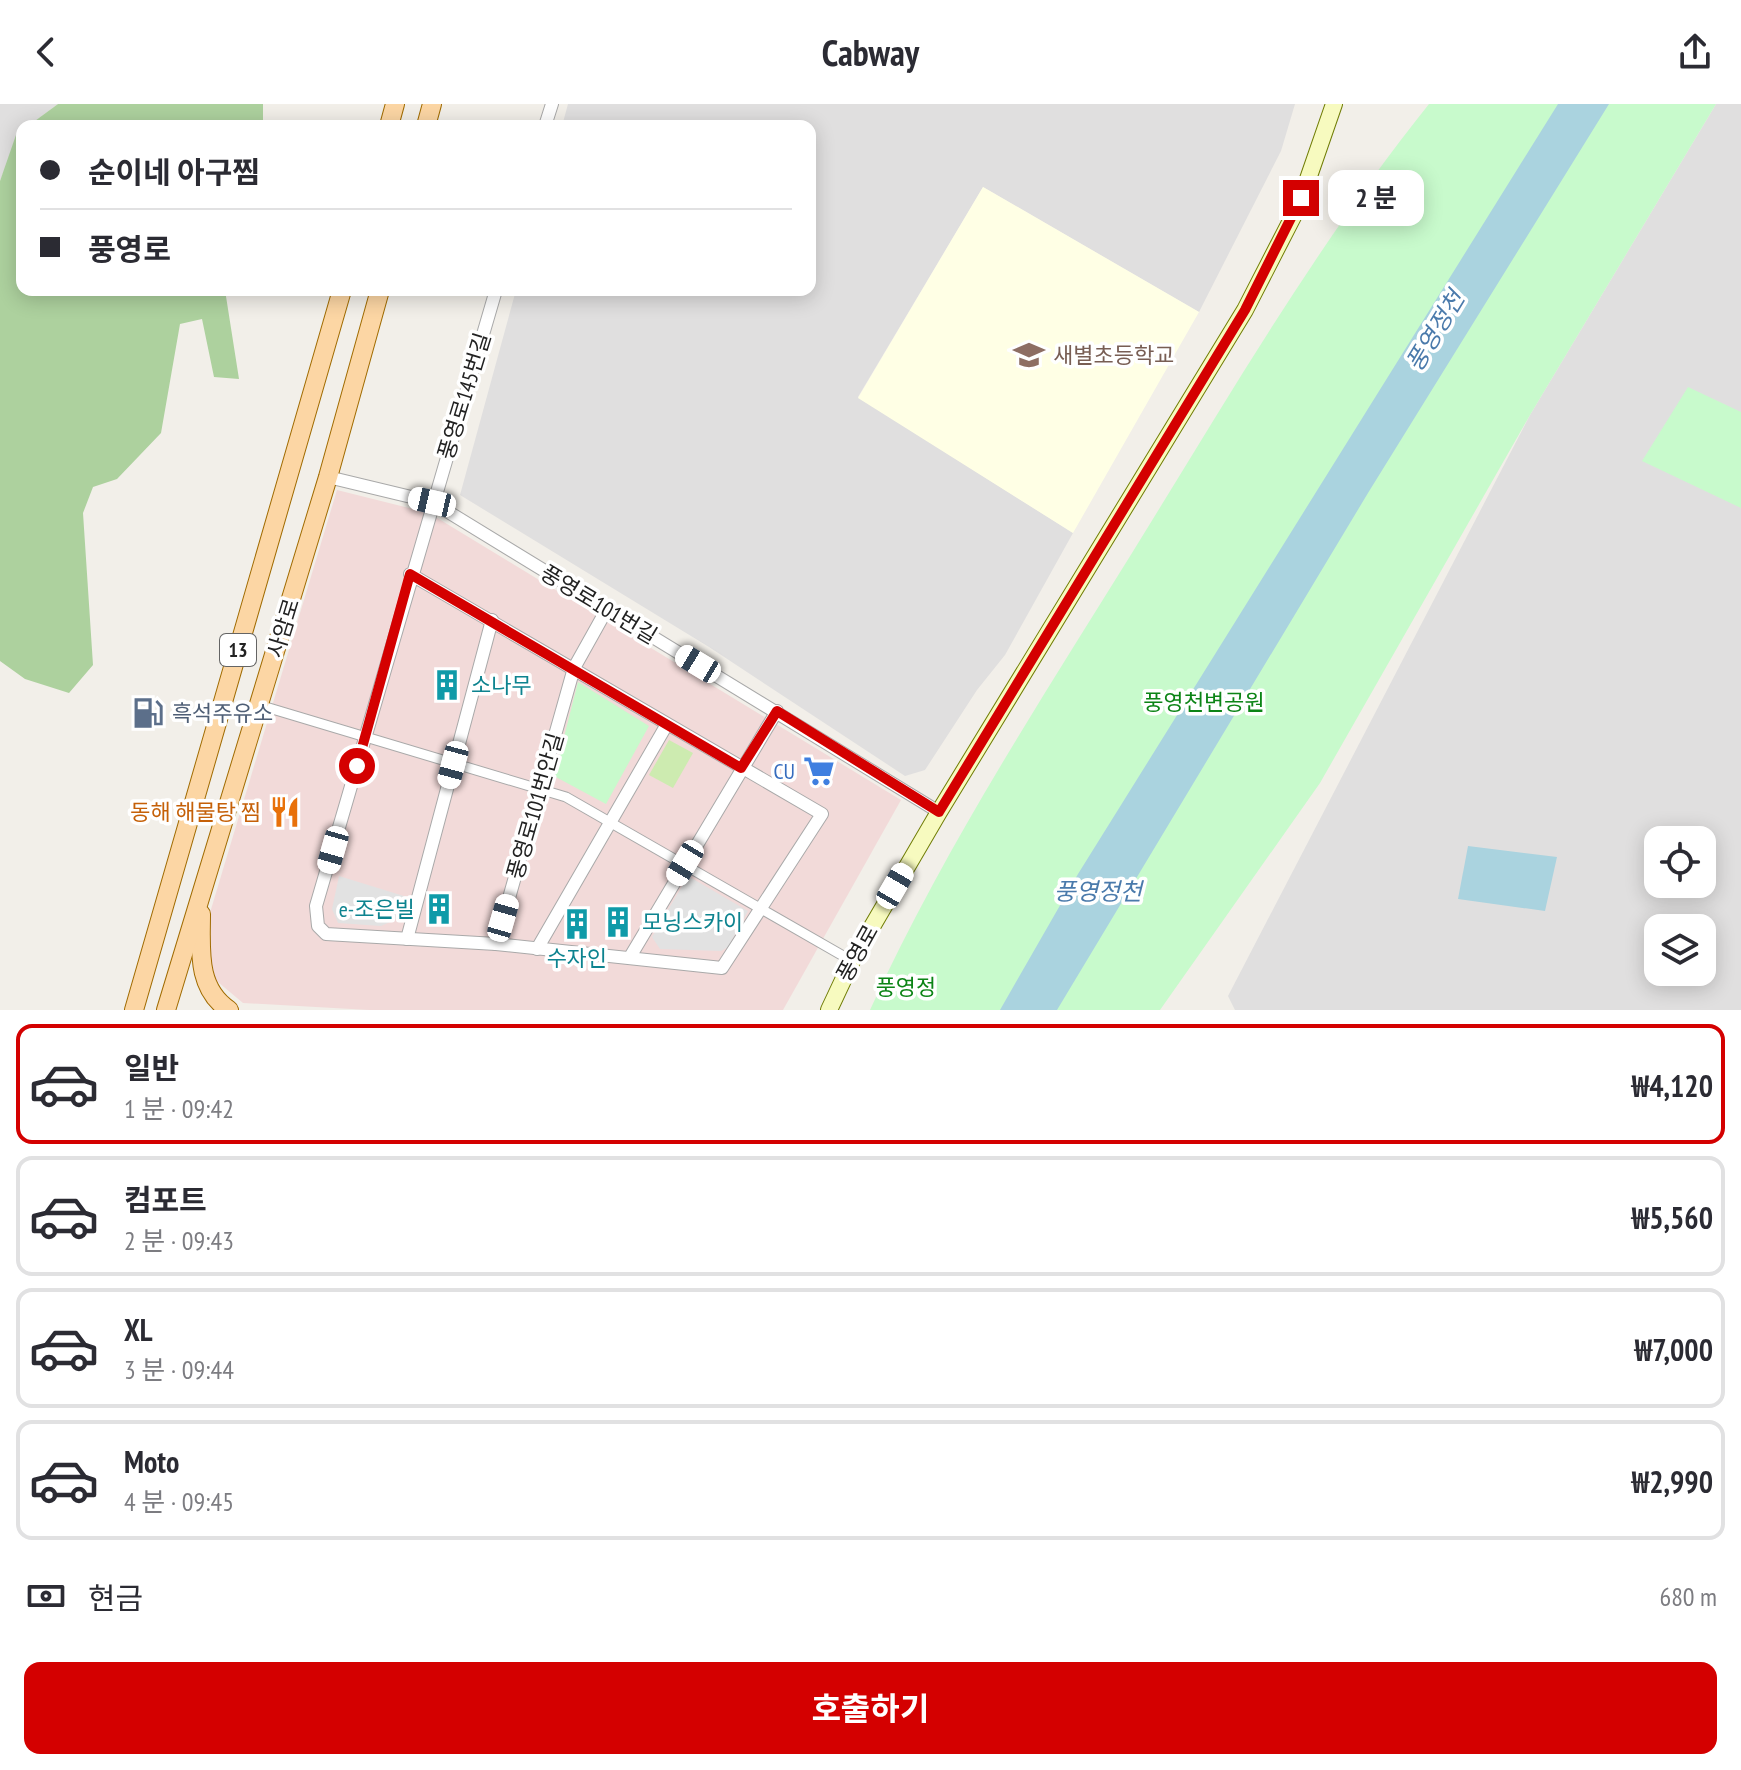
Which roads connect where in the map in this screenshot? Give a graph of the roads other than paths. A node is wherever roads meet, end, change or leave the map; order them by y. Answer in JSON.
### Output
{"nodes":[{"id":1,"x":1334,"y":104,"type":"edge"},
{"id":2,"x":340,"y":296,"type":"edge"},
{"id":3,"x":378,"y":296,"type":"edge"},
{"id":4,"x":494,"y":296,"type":"edge"},
{"id":5,"x":328,"y":477,"type":"junction"},
{"id":6,"x":432,"y":502,"type":"junction"},
{"id":7,"x":410,"y":574,"type":"junction"},
{"id":8,"x":607,"y":609,"type":"junction"},
{"id":9,"x":492,"y":620,"type":"junction"},
{"id":10,"x":574,"y":668,"type":"junction"},
{"id":11,"x":259,"y":705,"type":"junction"},
{"id":12,"x":777,"y":711,"type":"junction"},
{"id":13,"x":666,"y":726,"type":"junction"},
{"id":14,"x":366,"y":738,"type":"junction"},
{"id":15,"x":453,"y":765,"type":"junction"},
{"id":16,"x":741,"y":768,"type":"junction"},
{"id":17,"x":540,"y":789,"type":"junction"},
{"id":18,"x":939,"y":812,"type":"junction"},
{"id":19,"x":610,"y":820,"type":"junction"},
{"id":20,"x":685,"y":863,"type":"junction"},
{"id":21,"x":200,"y":895,"type":"junction"},
{"id":22,"x":763,"y":908,"type":"junction"},
{"id":23,"x":407,"y":939,"type":"junction"},
{"id":24,"x":496,"y":944,"type":"junction"},
{"id":25,"x":537,"y":949,"type":"junction"},
{"id":26,"x":630,"y":957,"type":"junction"},
{"id":27,"x":852,"y":961,"type":"junction"},
{"id":28,"x":134,"y":1010,"type":"edge"},
{"id":29,"x":166,"y":1010,"type":"edge"},
{"id":30,"x":229,"y":1010,"type":"edge"},
{"id":31,"x":829,"y":1010,"type":"edge"}],
"edges":[{"from":1,"to":18,"type":"main road","name":"풍영로"},
{"from":2,"to":28,"type":"main road","name":"사암로","number":"13"},
{"from":3,"to":5,"type":"main road","name":"사암로","number":"13"},
{"from":4,"to":6,"type":"street","name":"풍영로145번길"},
{"from":5,"to":6,"type":"street","name":"풍영로101번길"},
{"from":5,"to":11,"type":"main road","name":"사암로","number":"13"},
{"from":6,"to":7,"type":"street"},
{"from":6,"to":8,"type":"street","name":"풍영로101번길"},
{"from":7,"to":9,"type":"street"},
{"from":7,"to":14,"type":"street"},
{"from":8,"to":10,"type":"street","name":"풍영로101번안길"},
{"from":8,"to":12,"type":"street","name":"풍영로101번길"},
{"from":9,"to":10,"type":"street"},
{"from":9,"to":15,"type":"street"},
{"from":10,"to":13,"type":"street"},
{"from":10,"to":17,"type":"street","name":"풍영로101번안길"},
{"from":11,"to":14,"type":"street"},
{"from":11,"to":21,"type":"main road","name":"사암로","number":"13"},
{"from":12,"to":16,"type":"street"},
{"from":12,"to":18,"type":"street","name":"풍영로101번길"},
{"from":13,"to":16,"type":"street"},
{"from":13,"to":19,"type":"street"},
{"from":14,"to":15,"type":"street"},
{"from":14,"to":23,"type":"street"},
{"from":15,"to":17,"type":"street"},
{"from":15,"to":23,"type":"street"},
{"from":16,"to":20,"type":"street"},
{"from":16,"to":22,"type":"street"},
{"from":17,"to":19,"type":"street"},
{"from":17,"to":24,"type":"street","name":"풍영로101번안길"},
{"from":18,"to":27,"type":"main road","name":"풍영로"},
{"from":19,"to":20,"type":"street"},
{"from":19,"to":25,"type":"street"},
{"from":20,"to":22,"type":"street"},
{"from":20,"to":26,"type":"street"},
{"from":21,"to":29,"type":"main road","name":"사암로","number":"13"},
{"from":21,"to":30,"type":"main road"},
{"from":22,"to":26,"type":"street"},
{"from":22,"to":27,"type":"street"},
{"from":23,"to":24,"type":"street"},
{"from":24,"to":25,"type":"street"},
{"from":25,"to":26,"type":"street"},
{"from":27,"to":31,"type":"main road","name":"풍영로"}]}
